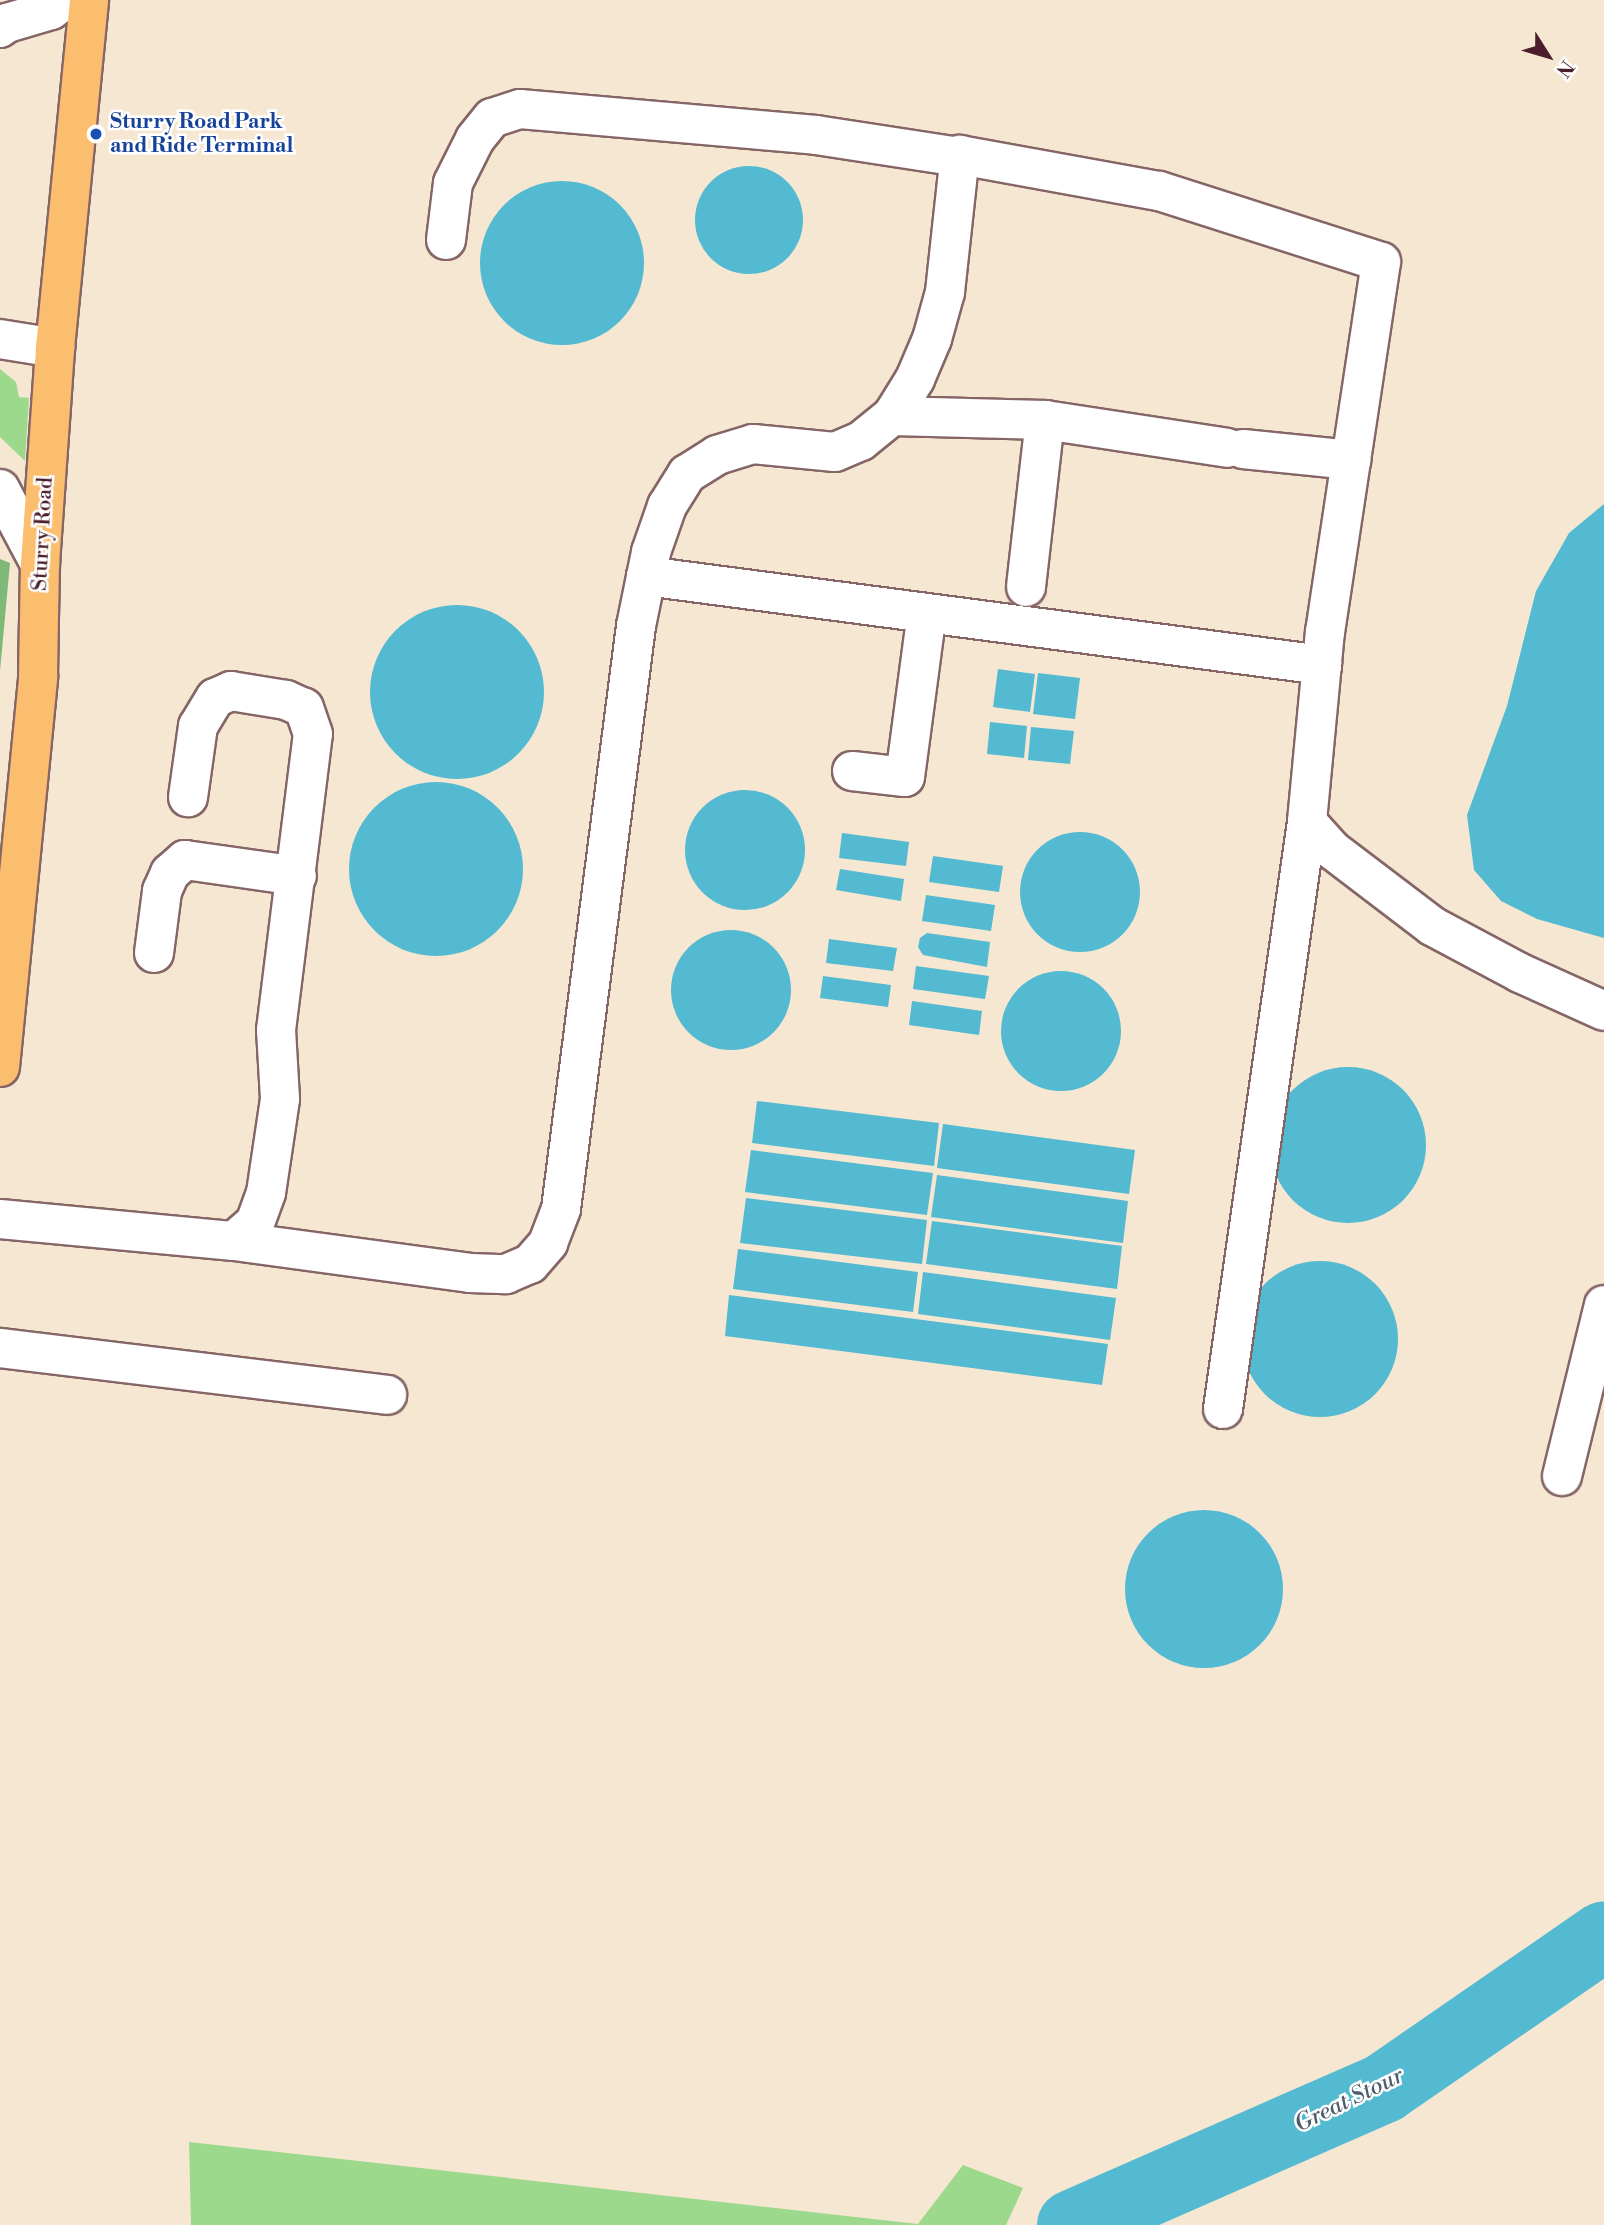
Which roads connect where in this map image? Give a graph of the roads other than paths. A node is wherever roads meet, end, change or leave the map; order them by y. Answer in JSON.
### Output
{"nodes":[{"id":1,"x":65,"y":0,"type":"edge"},
{"id":2,"x":89,"y":0,"type":"edge"},
{"id":3,"x":0,"y":28,"type":"edge"},
{"id":4,"x":959,"y":157,"type":"junction"},
{"id":5,"x":446,"y":240,"type":"dead end"},
{"id":6,"x":0,"y":339,"type":"edge"},
{"id":7,"x":55,"y":348,"type":"junction"},
{"id":8,"x":892,"y":416,"type":"junction"},
{"id":9,"x":1045,"y":420,"type":"junction"},
{"id":10,"x":1351,"y":460,"type":"junction"},
{"id":11,"x":0,"y":489,"type":"edge"},
{"id":12,"x":40,"y":564,"type":"junction"},
{"id":13,"x":646,"y":576,"type":"junction"},
{"id":14,"x":1026,"y":587,"type":"dead end"},
{"id":15,"x":927,"y":612,"type":"junction"},
{"id":16,"x":1322,"y":665,"type":"junction"},
{"id":17,"x":852,"y":771,"type":"dead end"},
{"id":18,"x":188,"y":797,"type":"dead end"},
{"id":19,"x":1307,"y":822,"type":"junction"},
{"id":20,"x":297,"y":876,"type":"junction"},
{"id":21,"x":154,"y":954,"type":"dead end"},
{"id":22,"x":1604,"y":1011,"type":"edge"},
{"id":23,"x":0,"y":1067,"type":"edge"},
{"id":24,"x":0,"y":1219,"type":"edge"},
{"id":25,"x":234,"y":1241,"type":"junction"},
{"id":26,"x":1604,"y":1305,"type":"edge"},
{"id":27,"x":0,"y":1348,"type":"edge"},
{"id":28,"x":387,"y":1395,"type":"dead end"},
{"id":29,"x":1223,"y":1409,"type":"dead end"},
{"id":30,"x":1562,"y":1476,"type":"dead end"}],
"edges":[{"from":1,"to":3,"type":"lane"},
{"from":2,"to":7,"type":"highway","name":"Sturry Road"},
{"from":4,"to":5,"type":"lane"},
{"from":4,"to":8,"type":"lane"},
{"from":4,"to":10,"type":"lane"},
{"from":6,"to":7,"type":"lane"},
{"from":7,"to":12,"type":"highway","name":"Sturry Road"},
{"from":8,"to":9,"type":"lane"},
{"from":8,"to":13,"type":"lane"},
{"from":9,"to":10,"type":"lane"},
{"from":9,"to":14,"type":"lane"},
{"from":10,"to":16,"type":"lane"},
{"from":11,"to":12,"type":"lane"},
{"from":12,"to":23,"type":"highway","name":"Sturry Road"},
{"from":13,"to":15,"type":"lane"},
{"from":13,"to":25,"type":"lane"},
{"from":15,"to":16,"type":"lane"},
{"from":15,"to":17,"type":"lane"},
{"from":16,"to":19,"type":"lane"},
{"from":18,"to":20,"type":"lane"},
{"from":19,"to":22,"type":"lane"},
{"from":19,"to":29,"type":"lane"},
{"from":20,"to":21,"type":"lane"},
{"from":20,"to":25,"type":"lane"},
{"from":24,"to":25,"type":"lane"},
{"from":26,"to":30,"type":"lane"},
{"from":27,"to":28,"type":"lane"}]}
